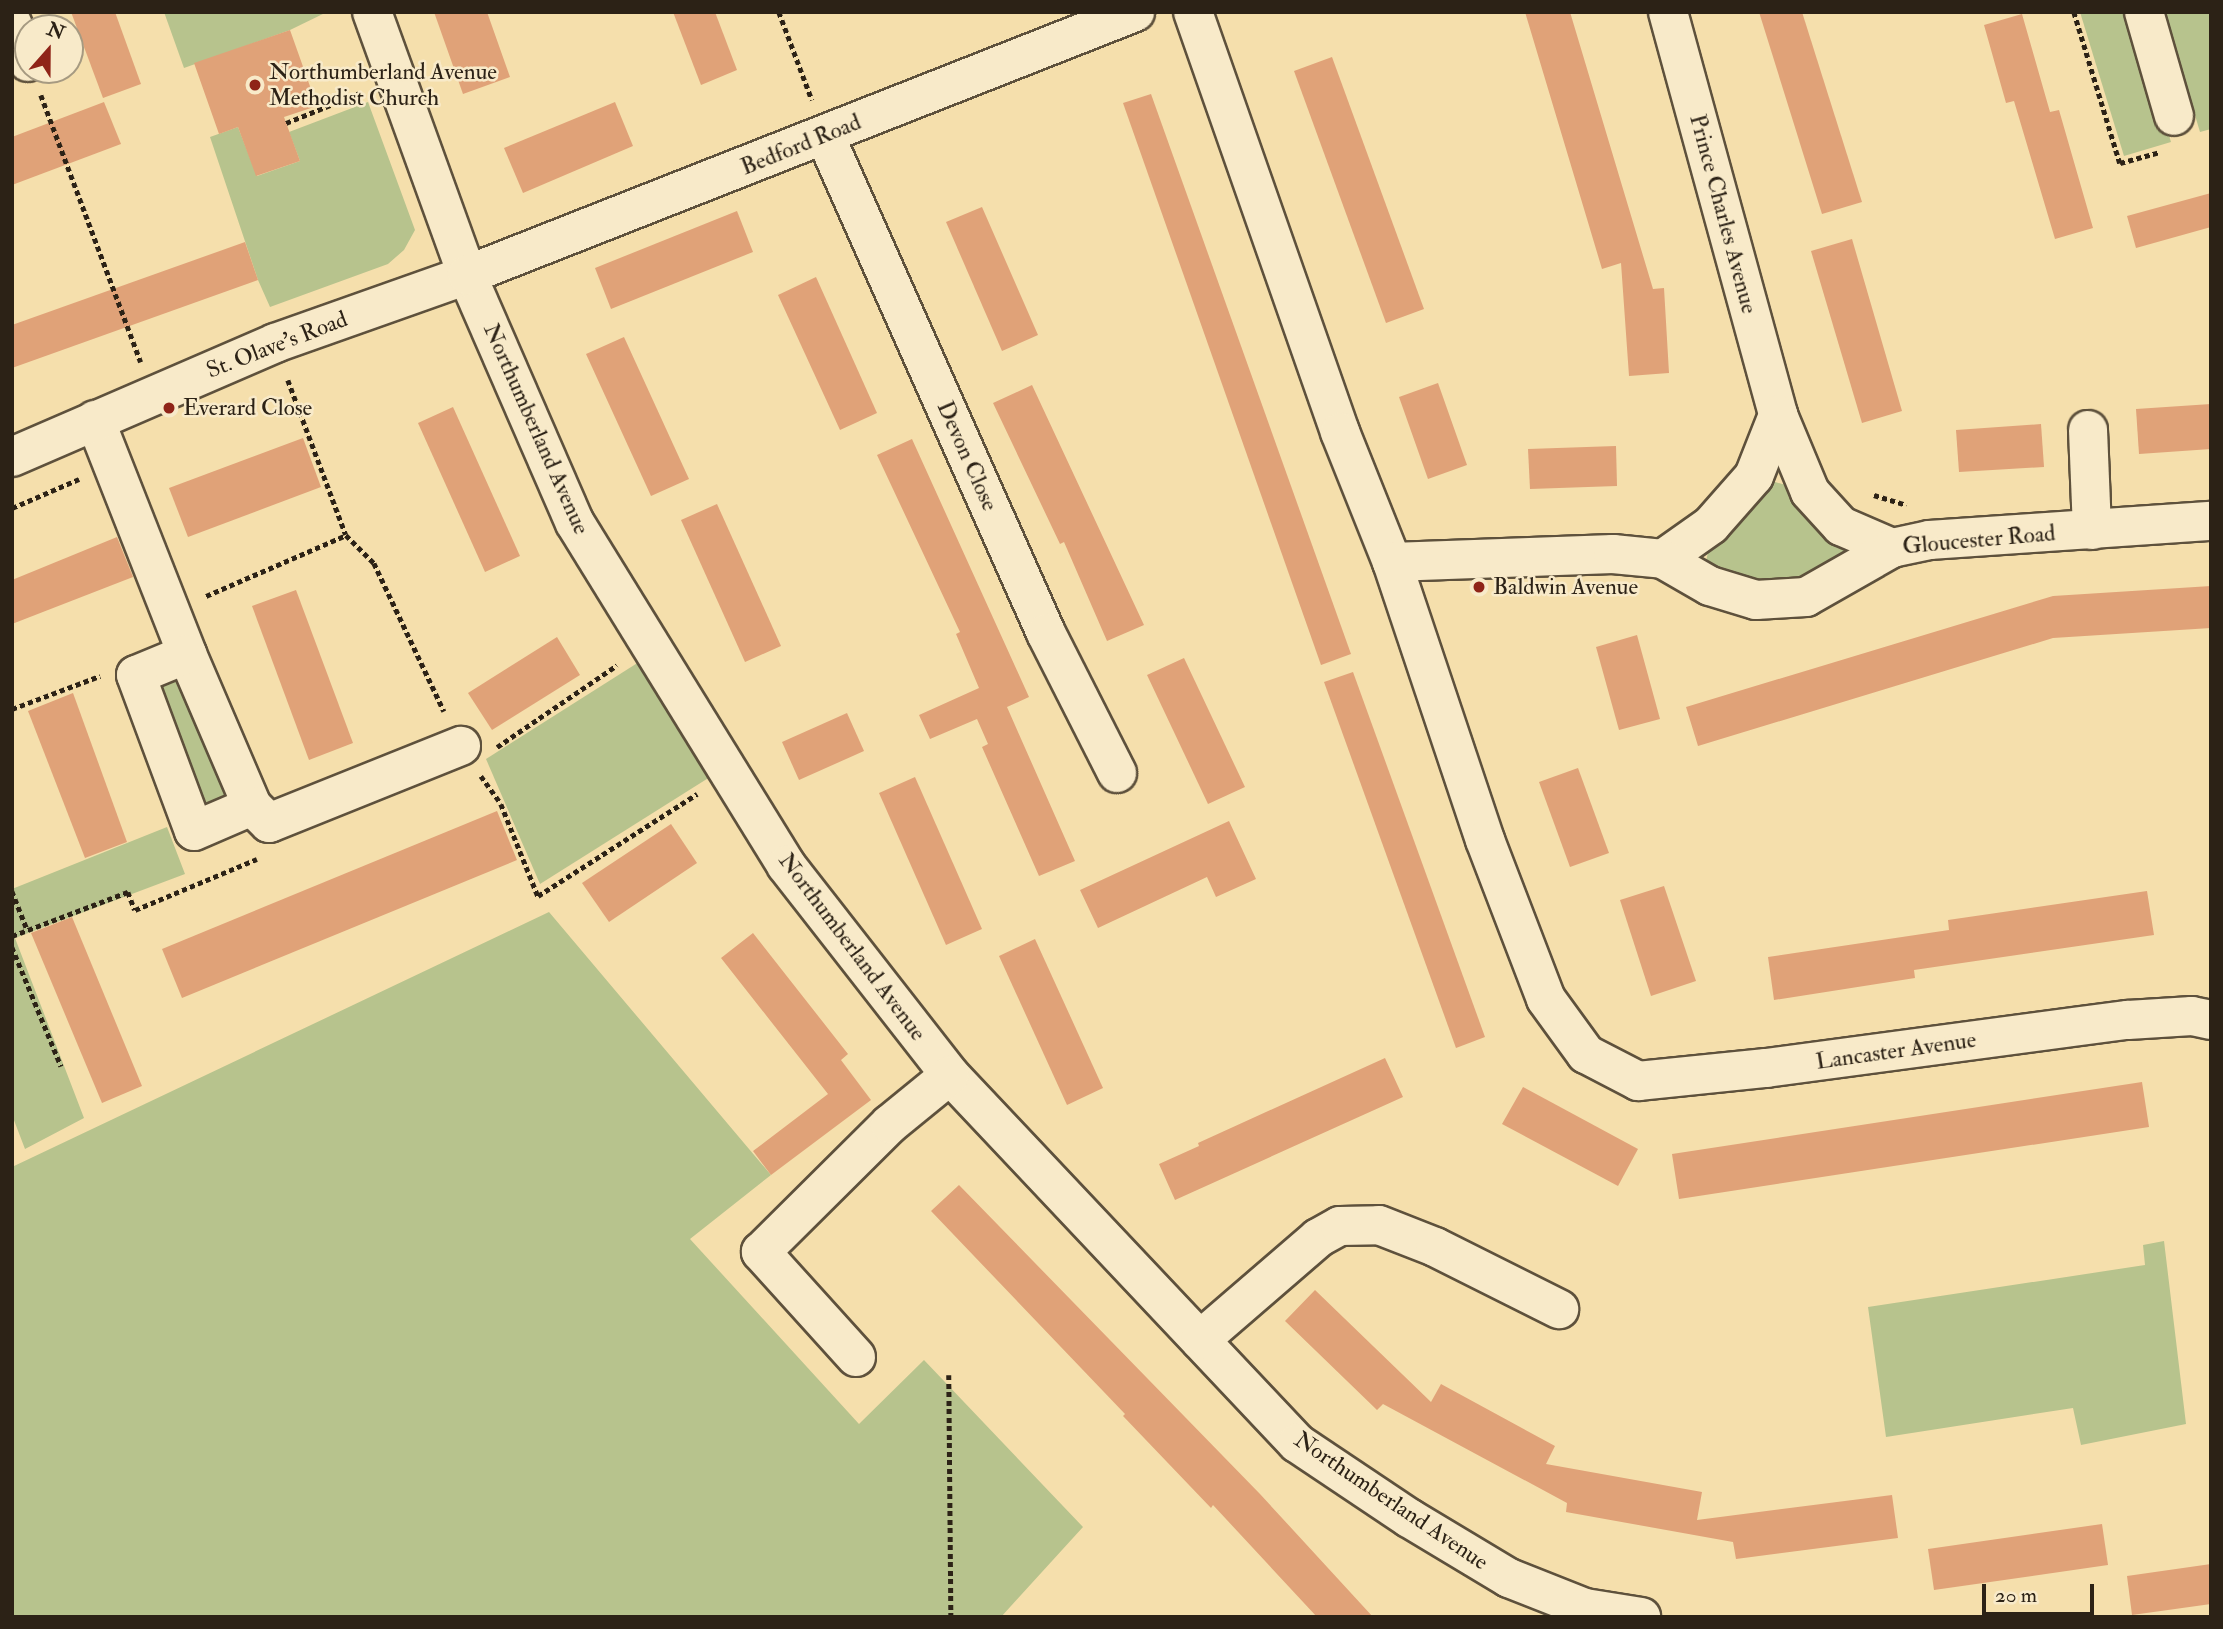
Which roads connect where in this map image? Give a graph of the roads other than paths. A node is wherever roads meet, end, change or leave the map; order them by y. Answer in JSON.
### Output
{"nodes":[{"id":1,"x":372,"y":12,"type":"edge"},
{"id":2,"x":1135,"y":12,"type":"edge"},
{"id":3,"x":1193,"y":12,"type":"edge"},
{"id":4,"x":1668,"y":12,"type":"edge"},
{"id":5,"x":2144,"y":12,"type":"edge"},
{"id":6,"x":2173,"y":132,"type":"road end"},
{"id":7,"x":825,"y":136,"type":"junction"},
{"id":8,"x":467,"y":275,"type":"junction"},
{"id":9,"x":1778,"y":415,"type":"junction"},
{"id":10,"x":95,"y":420,"type":"junction"},
{"id":11,"x":2088,"y":430,"type":"dead end"},
{"id":12,"x":12,"y":457,"type":"edge"},
{"id":13,"x":2211,"y":521,"type":"edge"},
{"id":14,"x":2092,"y":530,"type":"junction"},
{"id":15,"x":1892,"y":548,"type":"junction"},
{"id":16,"x":1663,"y":559,"type":"junction"},
{"id":17,"x":1392,"y":562,"type":"junction"},
{"id":18,"x":187,"y":654,"type":"junction"},
{"id":19,"x":461,"y":746,"type":"road end"},
{"id":20,"x":1117,"y":773,"type":"dead end"},
{"id":21,"x":261,"y":814,"type":"junction"},
{"id":22,"x":2211,"y":1020,"type":"edge"},
{"id":23,"x":950,"y":1075,"type":"junction"},
{"id":24,"x":1559,"y":1308,"type":"dead end"},
{"id":25,"x":1200,"y":1340,"type":"junction"},
{"id":26,"x":856,"y":1357,"type":"dead end"},
{"id":27,"x":1641,"y":1617,"type":"edge"}],
"edges":[{"from":1,"to":8,"type":"street","name":"Northumberland Avenue"},
{"from":2,"to":7,"type":"street","name":"Bedford Road"},
{"from":3,"to":17,"type":"street"},
{"from":4,"to":9,"type":"street","name":"Prince Charles Avenue"},
{"from":5,"to":6,"type":"street"},
{"from":7,"to":8,"type":"street","name":"Bedford Road"},
{"from":7,"to":20,"type":"street","name":"Devon Close"},
{"from":8,"to":10,"type":"street","name":"St. Olave's Road"},
{"from":8,"to":23,"type":"street","name":"Northumberland Avenue"},
{"from":9,"to":15,"type":"street","name":"Prince Charles Avenue"},
{"from":9,"to":16,"type":"street"},
{"from":10,"to":12,"type":"street","name":"St. Olave's Road"},
{"from":10,"to":18,"type":"street"},
{"from":11,"to":14,"type":"street"},
{"from":13,"to":14,"type":"street","name":"Gloucester Road"},
{"from":14,"to":15,"type":"street","name":"Gloucester Road"},
{"from":15,"to":16,"type":"street","name":"Gloucester Road"},
{"from":16,"to":17,"type":"street","name":"Gloucester Road"},
{"from":17,"to":22,"type":"street","name":"Lancaster Avenue"},
{"from":18,"to":21,"type":"street"},
{"from":18,"to":21,"type":"street"},
{"from":19,"to":21,"type":"street"},
{"from":23,"to":25,"type":"street","name":"Northumberland Avenue"},
{"from":23,"to":26,"type":"street"},
{"from":24,"to":25,"type":"street"},
{"from":25,"to":27,"type":"street","name":"Northumberland Avenue"}]}
